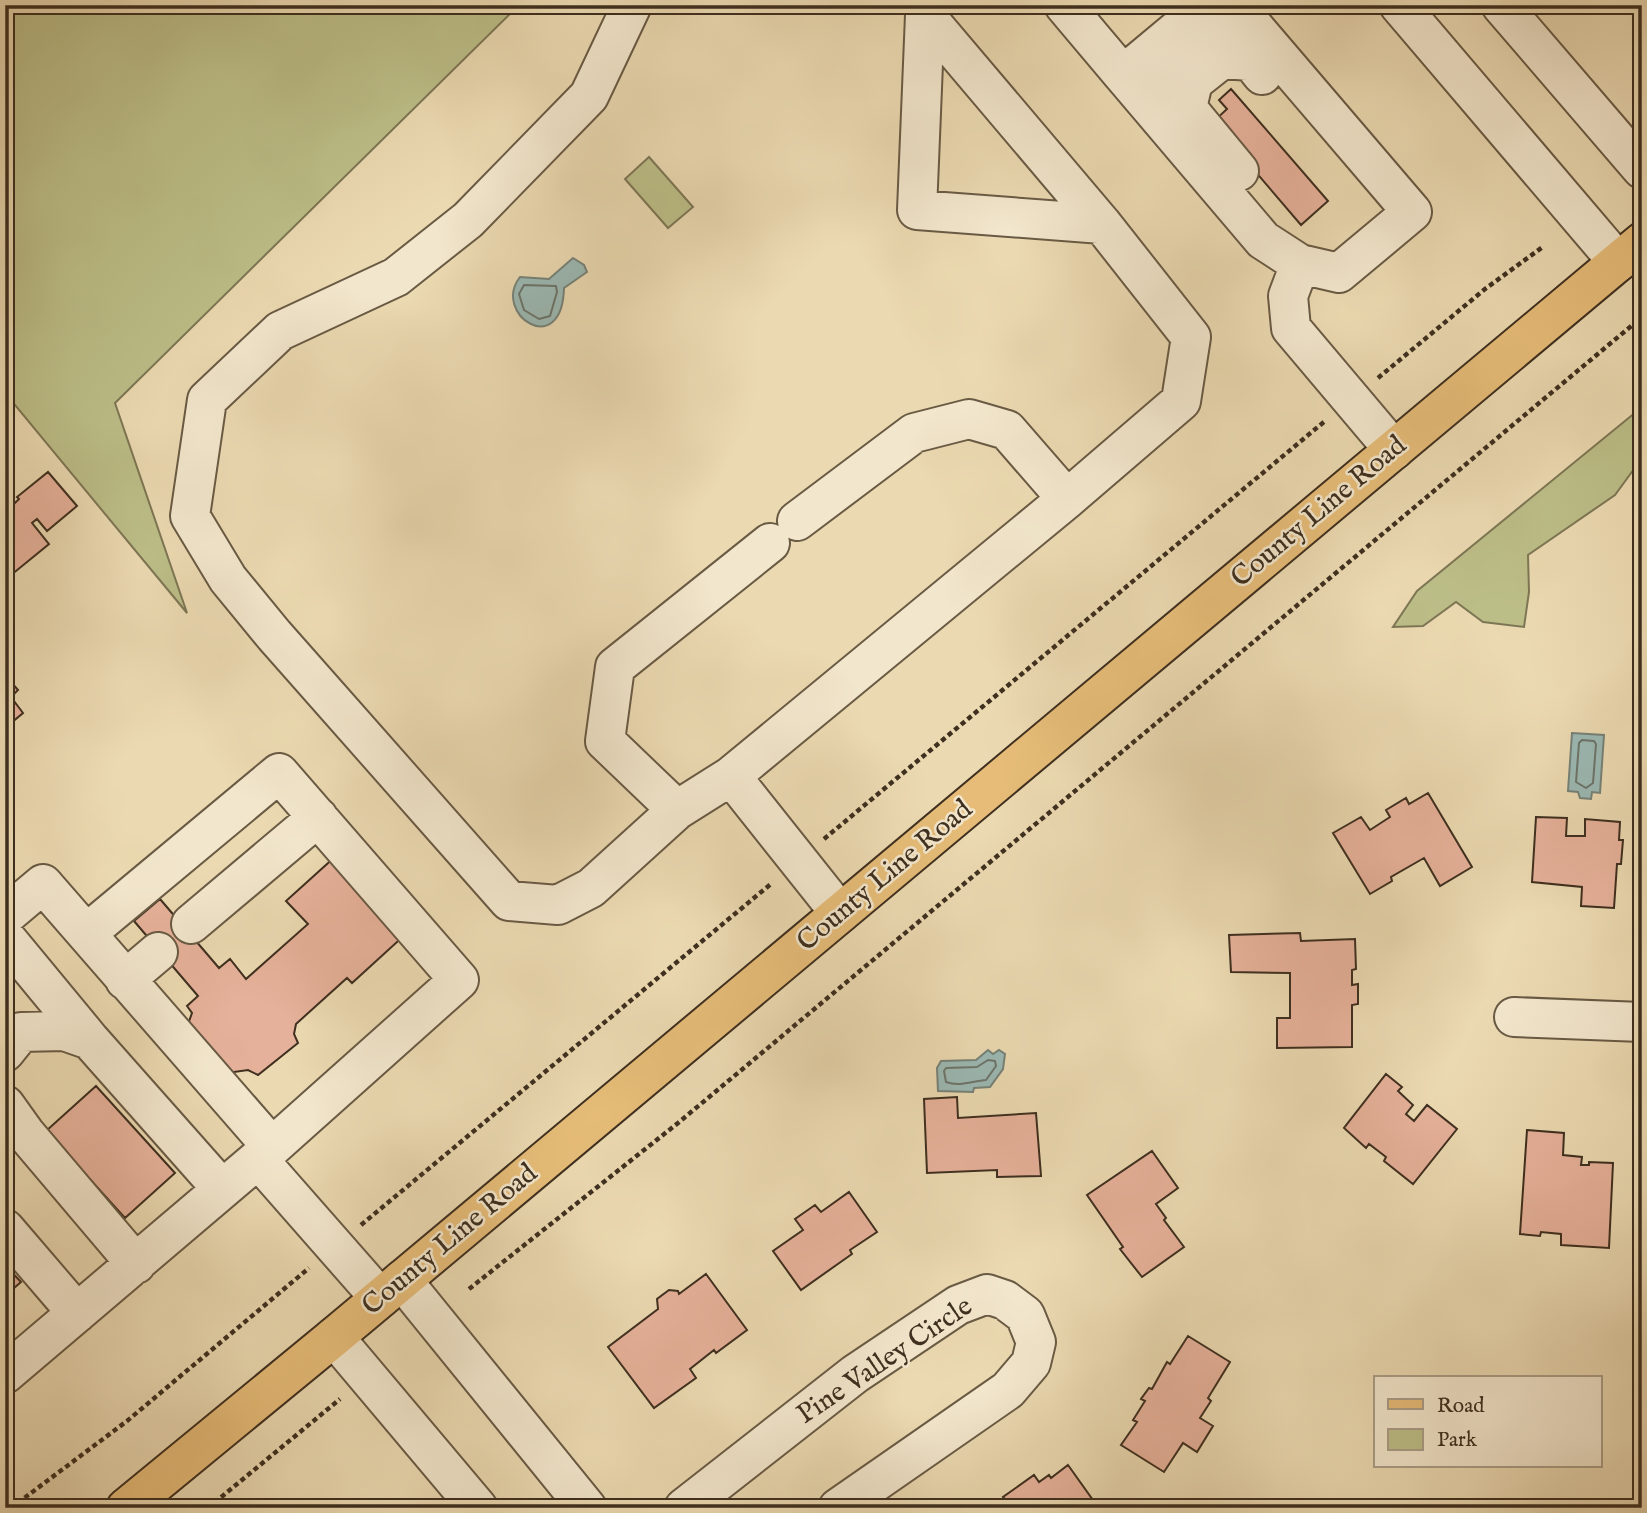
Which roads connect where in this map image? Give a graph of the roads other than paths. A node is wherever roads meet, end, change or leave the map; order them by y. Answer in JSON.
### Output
{"nodes":[{"id":1,"x":632,"y":5,"type":"edge"},
{"id":2,"x":1064,"y":5,"type":"edge"},
{"id":3,"x":1208,"y":5,"type":"edge"},
{"id":4,"x":1235,"y":5,"type":"edge"},
{"id":5,"x":1399,"y":5,"type":"edge"},
{"id":6,"x":1501,"y":5,"type":"edge"},
{"id":7,"x":925,"y":10,"type":"edge"},
{"id":8,"x":1123,"y":75,"type":"junction"},
{"id":9,"x":1361,"y":154,"type":"junction"},
{"id":10,"x":1642,"y":169,"type":"edge"},
{"id":11,"x":1102,"y":225,"type":"junction"},
{"id":12,"x":1263,"y":240,"type":"junction"},
{"id":13,"x":1630,"y":252,"type":"edge"},
{"id":14,"x":1300,"y":264,"type":"junction"},
{"id":15,"x":1394,"y":450,"type":"junction"},
{"id":16,"x":1067,"y":499,"type":"junction"},
{"id":17,"x":730,"y":776,"type":"junction"},
{"id":18,"x":677,"y":810,"type":"junction"},
{"id":19,"x":318,"y":817,"type":"junction"},
{"id":20,"x":840,"y":914,"type":"junction"},
{"id":21,"x":5,"y":916,"type":"edge"},
{"id":22,"x":191,"y":924,"type":"dead end"},
{"id":23,"x":86,"y":933,"type":"junction"},
{"id":24,"x":5,"y":937,"type":"edge"},
{"id":25,"x":158,"y":952,"type":"dead end"},
{"id":26,"x":125,"y":980,"type":"junction"},
{"id":27,"x":1514,"y":1017,"type":"dead end"},
{"id":28,"x":1642,"y":1022,"type":"edge"},
{"id":29,"x":90,"y":1040,"type":"junction"},
{"id":30,"x":5,"y":1052,"type":"edge"},
{"id":31,"x":5,"y":1105,"type":"edge"},
{"id":32,"x":265,"y":1153,"type":"junction"},
{"id":33,"x":222,"y":1189,"type":"junction"},
{"id":34,"x":5,"y":1229,"type":"edge"},
{"id":35,"x":136,"y":1264,"type":"junction"},
{"id":36,"x":391,"y":1289,"type":"junction"},
{"id":37,"x":77,"y":1313,"type":"junction"},
{"id":38,"x":334,"y":1338,"type":"junction"},
{"id":39,"x":5,"y":1374,"type":"edge"},
{"id":40,"x":126,"y":1508,"type":"edge"},
{"id":41,"x":478,"y":1508,"type":"edge"},
{"id":42,"x":587,"y":1508,"type":"edge"},
{"id":43,"x":684,"y":1508,"type":"edge"},
{"id":44,"x":838,"y":1508,"type":"edge"}],
"edges":[{"from":1,"to":18,"type":"street"},
{"from":2,"to":8,"type":"street"},
{"from":3,"to":8,"type":"street"},
{"from":4,"to":9,"type":"street"},
{"from":5,"to":13,"type":"street"},
{"from":6,"to":10,"type":"street"},
{"from":7,"to":11,"type":"street"},
{"from":7,"to":11,"type":"street"},
{"from":8,"to":12,"type":"street"},
{"from":9,"to":12,"type":"street"},
{"from":9,"to":14,"type":"street"},
{"from":11,"to":16,"type":"street"},
{"from":12,"to":14,"type":"street"},
{"from":13,"to":15,"type":"main road","name":"County Line Road"},
{"from":14,"to":15,"type":"street"},
{"from":15,"to":20,"type":"main road","name":"County Line Road"},
{"from":16,"to":17,"type":"street"},
{"from":16,"to":18,"type":"street"},
{"from":17,"to":18,"type":"street"},
{"from":17,"to":20,"type":"street"},
{"from":19,"to":22,"type":"street"},
{"from":19,"to":23,"type":"street"},
{"from":19,"to":32,"type":"street"},
{"from":20,"to":36,"type":"main road","name":"County Line Road"},
{"from":21,"to":23,"type":"street"},
{"from":23,"to":26,"type":"street"},
{"from":24,"to":29,"type":"street"},
{"from":25,"to":26,"type":"street"},
{"from":26,"to":32,"type":"street"},
{"from":27,"to":28,"type":"street"},
{"from":29,"to":30,"type":"street"},
{"from":29,"to":33,"type":"street"},
{"from":31,"to":35,"type":"street"},
{"from":32,"to":33,"type":"street"},
{"from":32,"to":36,"type":"street"},
{"from":33,"to":35,"type":"street"},
{"from":34,"to":37,"type":"street"},
{"from":35,"to":37,"type":"street"},
{"from":36,"to":38,"type":"main road","name":"County Line Road"},
{"from":36,"to":42,"type":"street"},
{"from":37,"to":39,"type":"street"},
{"from":38,"to":40,"type":"main road","name":"County Line Road"},
{"from":38,"to":41,"type":"street"},
{"from":43,"to":44,"type":"street","name":"Pine Valley Circle"}]}
